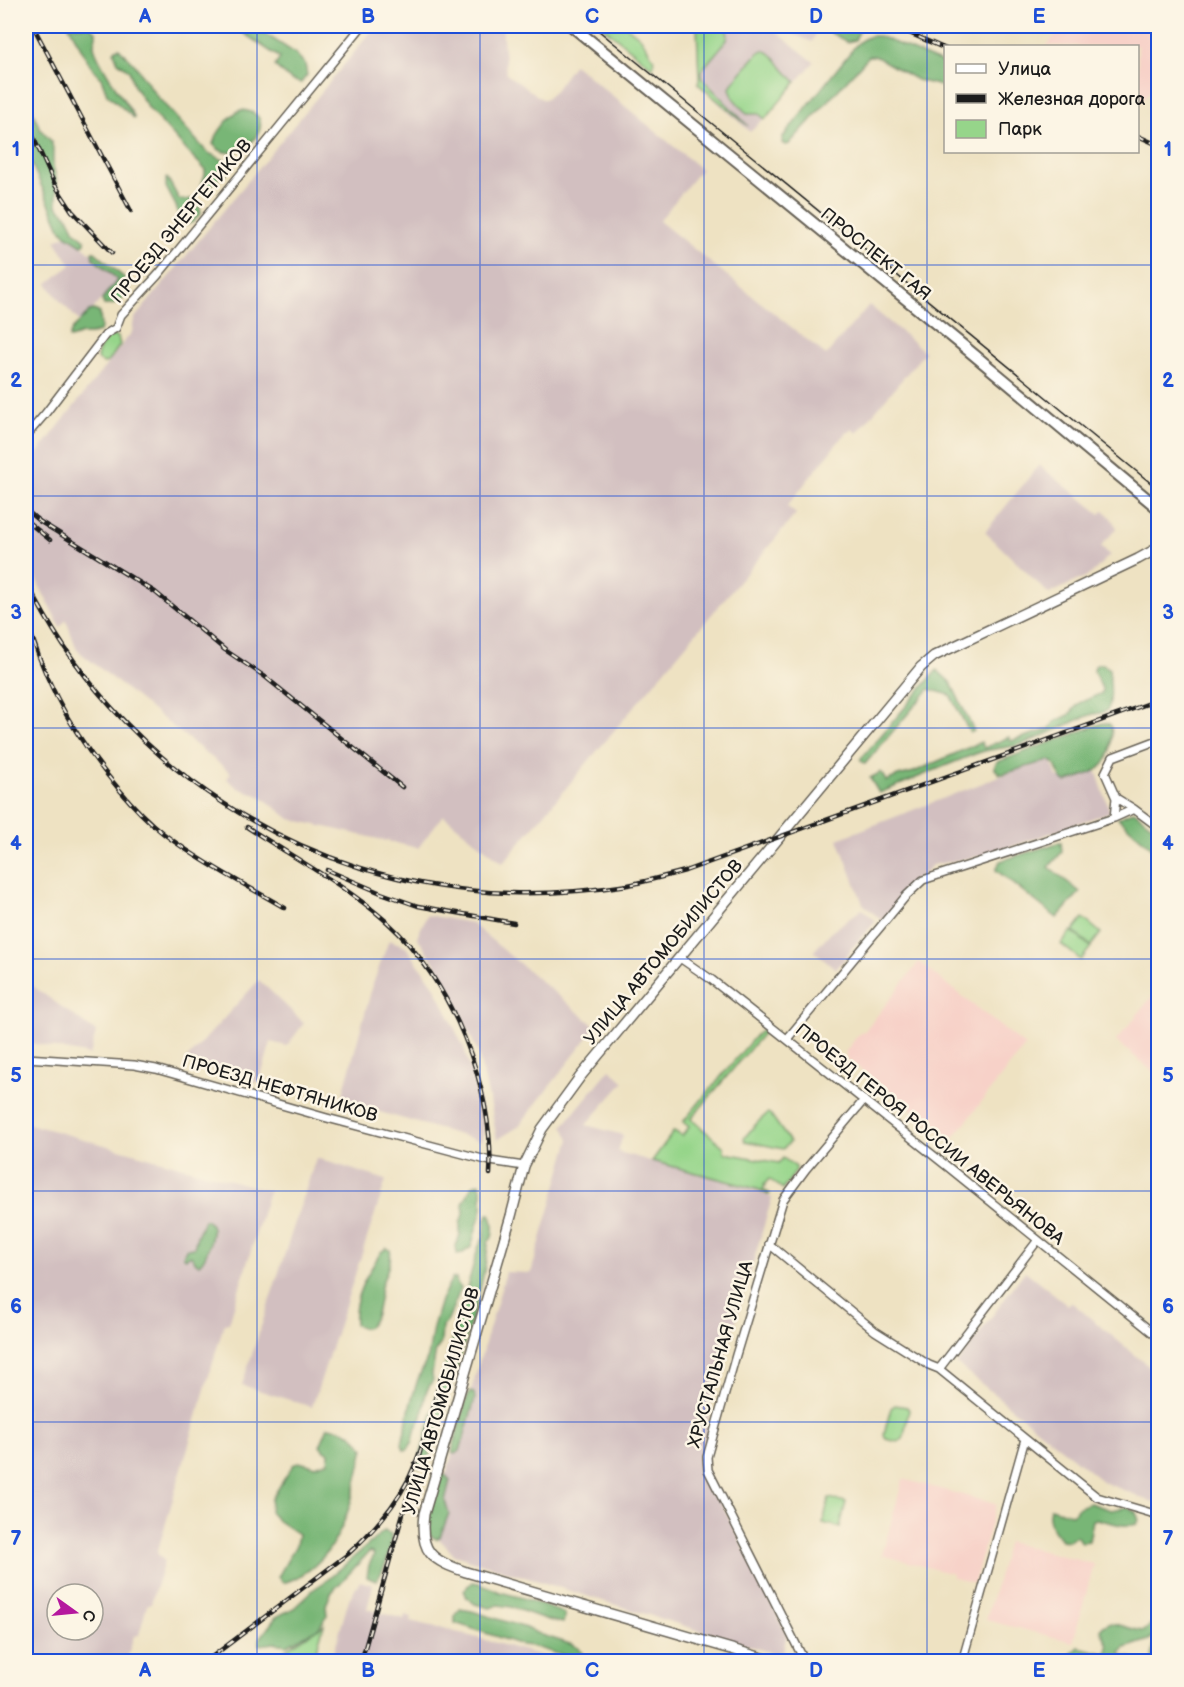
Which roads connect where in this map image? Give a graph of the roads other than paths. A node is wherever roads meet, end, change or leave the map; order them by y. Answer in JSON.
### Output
{"nodes":[{"id":1,"x":362,"y":26,"type":"edge"},
{"id":2,"x":572,"y":26,"type":"edge"},
{"id":3,"x":26,"y":435,"type":"edge"},
{"id":4,"x":1158,"y":508,"type":"edge"},
{"id":5,"x":1158,"y":548,"type":"edge"},
{"id":6,"x":1158,"y":740,"type":"edge"},
{"id":7,"x":1116,"y":798,"type":"junction"},
{"id":8,"x":1134,"y":809,"type":"junction"},
{"id":9,"x":1114,"y":818,"type":"junction"},
{"id":10,"x":1158,"y":827,"type":"edge"},
{"id":11,"x":680,"y":958,"type":"junction"},
{"id":12,"x":787,"y":1039,"type":"junction"},
{"id":13,"x":26,"y":1058,"type":"edge"},
{"id":14,"x":864,"y":1100,"type":"junction"},
{"id":15,"x":524,"y":1166,"type":"junction"},
{"id":16,"x":1038,"y":1240,"type":"junction"},
{"id":17,"x":769,"y":1244,"type":"junction"},
{"id":18,"x":1158,"y":1336,"type":"edge"},
{"id":19,"x":939,"y":1369,"type":"junction"},
{"id":20,"x":1025,"y":1439,"type":"junction"},
{"id":21,"x":1158,"y":1515,"type":"edge"},
{"id":22,"x":776,"y":1662,"type":"edge"},
{"id":23,"x":805,"y":1662,"type":"edge"},
{"id":24,"x":962,"y":1662,"type":"edge"}],
"edges":[{"from":1,"to":3,"type":"street","name":"ПРОЕЗД ЭНЕРГЕТИКОВ"},
{"from":2,"to":4,"type":"main road","name":"ПРОСПЕКТ ГАЯ"},
{"from":5,"to":11,"type":"street","name":"УЛИЦА АВТОМОБИЛИСТОВ"},
{"from":6,"to":7,"type":"street"},
{"from":7,"to":8,"type":"street"},
{"from":7,"to":9,"type":"street"},
{"from":8,"to":9,"type":"street"},
{"from":8,"to":10,"type":"street"},
{"from":9,"to":12,"type":"street"},
{"from":11,"to":12,"type":"street","name":"ПРОЕЗД ГЕРОЯ РОССИИ АВЕРЬЯНОВА"},
{"from":11,"to":15,"type":"street","name":"УЛИЦА АВТОМОБИЛИСТОВ"},
{"from":12,"to":14,"type":"street","name":"ПРОЕЗД ГЕРОЯ РОССИИ АВЕРЬЯНОВА"},
{"from":13,"to":15,"type":"street","name":"ПРОЕЗД НЕФТЯНИКОВ"},
{"from":14,"to":16,"type":"street","name":"ПРОЕЗД ГЕРОЯ РОССИИ АВЕРЬЯНОВА"},
{"from":14,"to":17,"type":"street","name":"ХРУСТАЛЬНАЯ УЛИЦА"},
{"from":15,"to":22,"type":"street","name":"УЛИЦА АВТОМОБИЛИСТОВ"},
{"from":16,"to":18,"type":"street","name":"ПРОЕЗД ГЕРОЯ РОССИИ АВЕРЬЯНОВА"},
{"from":16,"to":19,"type":"street"},
{"from":17,"to":19,"type":"street"},
{"from":17,"to":23,"type":"street","name":"ХРУСТАЛЬНАЯ УЛИЦА"},
{"from":19,"to":20,"type":"street"},
{"from":20,"to":21,"type":"street"},
{"from":20,"to":24,"type":"street"}]}
